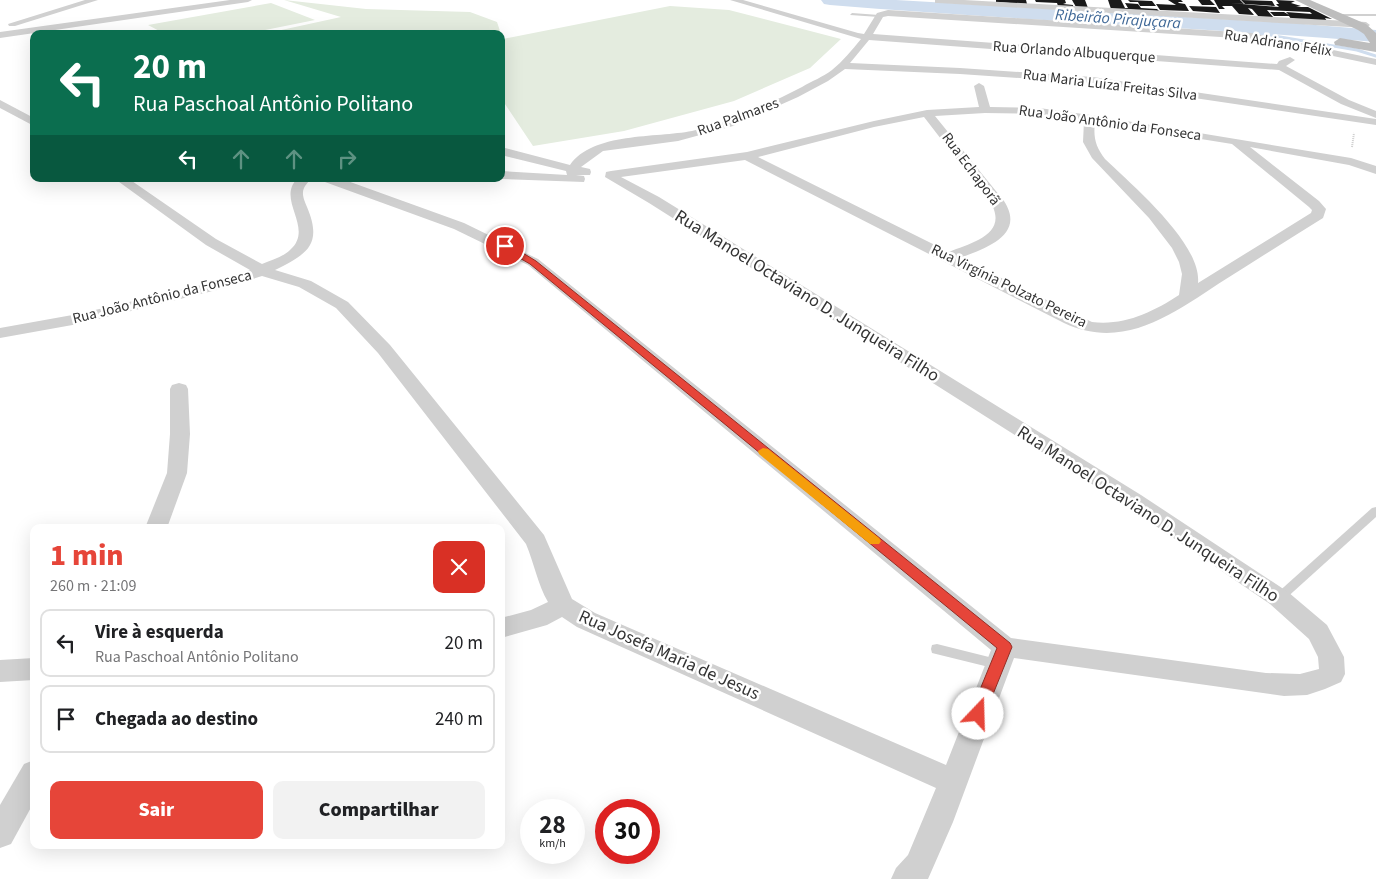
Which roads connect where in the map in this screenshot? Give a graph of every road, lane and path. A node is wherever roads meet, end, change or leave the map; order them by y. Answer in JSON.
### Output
{"nodes":[{"id":1,"x":94,"y":0,"type":"edge"},
{"id":2,"x":194,"y":0,"type":"edge"},
{"id":3,"x":248,"y":0,"type":"edge"},
{"id":4,"x":734,"y":0,"type":"edge"},
{"id":5,"x":926,"y":0,"type":"edge"},
{"id":6,"x":1301,"y":0,"type":"edge"},
{"id":7,"x":1309,"y":0,"type":"edge"},
{"id":8,"x":220,"y":4,"type":"junction"},
{"id":9,"x":852,"y":14,"type":"dead end"},
{"id":10,"x":1343,"y":15,"type":"junction"},
{"id":11,"x":1376,"y":15,"type":"edge"},
{"id":12,"x":879,"y":16,"type":"junction"},
{"id":13,"x":0,"y":27,"type":"edge"},
{"id":14,"x":41,"y":30,"type":"edge"},
{"id":15,"x":30,"y":32,"type":"edge"},
{"id":16,"x":20,"y":33,"type":"junction"},
{"id":17,"x":0,"y":35,"type":"edge"},
{"id":18,"x":1371,"y":35,"type":"edge"},
{"id":19,"x":30,"y":37,"type":"edge"},
{"id":20,"x":867,"y":37,"type":"junction"},
{"id":21,"x":1341,"y":43,"type":"joint"},
{"id":22,"x":1317,"y":48,"type":"junction"},
{"id":23,"x":1376,"y":62,"type":"edge"},
{"id":24,"x":842,"y":66,"type":"junction"},
{"id":25,"x":1281,"y":67,"type":"junction"},
{"id":26,"x":979,"y":86,"type":"dead end"},
{"id":27,"x":0,"y":103,"type":"edge"},
{"id":28,"x":985,"y":110,"type":"junction"},
{"id":29,"x":927,"y":113,"type":"junction"},
{"id":30,"x":1376,"y":116,"type":"edge"},
{"id":31,"x":1090,"y":118,"type":"junction"},
{"id":32,"x":1355,"y":120,"type":"junction"},
{"id":33,"x":30,"y":121,"type":"edge"},
{"id":34,"x":1376,"y":122,"type":"edge"},
{"id":35,"x":1234,"y":141,"type":"junction"},
{"id":36,"x":505,"y":152,"type":"edge"},
{"id":37,"x":747,"y":156,"type":"junction"},
{"id":38,"x":522,"y":158,"type":"junction"},
{"id":39,"x":1350,"y":162,"type":"junction"},
{"id":40,"x":1376,"y":170,"type":"edge"},
{"id":41,"x":582,"y":174,"type":"junction"},
{"id":42,"x":609,"y":174,"type":"junction"},
{"id":43,"x":506,"y":175,"type":"edge"},
{"id":44,"x":552,"y":175,"type":"junction"},
{"id":45,"x":125,"y":182,"type":"edge"},
{"id":46,"x":301,"y":182,"type":"edge"},
{"id":47,"x":338,"y":182,"type":"edge"},
{"id":48,"x":654,"y":200,"type":"junction"},
{"id":49,"x":950,"y":257,"type":"junction"},
{"id":50,"x":263,"y":272,"type":"junction"},
{"id":51,"x":1186,"y":297,"type":"junction"},
{"id":52,"x":0,"y":333,"type":"edge"},
{"id":53,"x":178,"y":389,"type":"dead end"},
{"id":54,"x":1376,"y":512,"type":"edge"},
{"id":55,"x":158,"y":524,"type":"edge"},
{"id":56,"x":1279,"y":598,"type":"junction"},
{"id":57,"x":563,"y":606,"type":"junction"},
{"id":58,"x":505,"y":627,"type":"edge"},
{"id":59,"x":937,"y":650,"type":"dead end"},
{"id":60,"x":1001,"y":656,"type":"junction"},
{"id":61,"x":30,"y":669,"type":"edge"},
{"id":62,"x":0,"y":671,"type":"edge"},
{"id":63,"x":30,"y":780,"type":"edge"},
{"id":64,"x":952,"y":781,"type":"junction"},
{"id":65,"x":0,"y":834,"type":"edge"},
{"id":66,"x":907,"y":879,"type":"edge"}],
"edges":[{"from":1,"to":13,"type":"street"},
{"from":2,"to":8,"type":"street"},
{"from":3,"to":8,"type":"street"},
{"from":4,"to":20,"type":"street","name":"Rua Orlando Albuquerque"},
{"from":5,"to":18,"type":"street"},
{"from":6,"to":18,"type":"main road"},
{"from":7,"to":10,"type":"main road"},
{"from":8,"to":14,"type":"street"},
{"from":9,"to":12,"type":"lane"},
{"from":10,"to":11,"type":"lane"},
{"from":10,"to":18,"type":"main road"},
{"from":12,"to":20,"type":"street","name":"Rua Palmares"},
{"from":12,"to":22,"type":"street","name":"Rua Adriano Félix"},
{"from":15,"to":16,"type":"street"},
{"from":16,"to":17,"type":"street"},
{"from":16,"to":19,"type":"street"},
{"from":18,"to":21,"type":"main road"},
{"from":20,"to":24,"type":"street","name":"Rua Palmares"},
{"from":20,"to":25,"type":"street","name":"Rua Orlando Albuquerque"},
{"from":21,"to":22,"type":"street"},
{"from":22,"to":23,"type":"street","name":"Rua Adriano Félix"},
{"from":22,"to":25,"type":"street"},
{"from":24,"to":32,"type":"street","name":"Rua Maria Luíza Freitas Silva"},
{"from":24,"to":41,"type":"street","name":"Rua Palmares"},
{"from":25,"to":30,"type":"street"},
{"from":26,"to":28,"type":"street"},
{"from":27,"to":33,"type":"street"},
{"from":28,"to":29,"type":"street","name":"Rua João Antônio da Fonseca"},
{"from":28,"to":31,"type":"street","name":"Rua João Antônio da Fonseca"},
{"from":29,"to":37,"type":"street","name":"Rua João Antônio da Fonseca"},
{"from":29,"to":49,"type":"street","name":"Rua Echaporã"},
{"from":31,"to":35,"type":"street","name":"Rua João Antônio da Fonseca"},
{"from":31,"to":51,"type":"street"},
{"from":32,"to":34,"type":"street","name":"Rua Maria Luíza Freitas Silva"},
{"from":32,"to":39,"type":"path"},
{"from":35,"to":39,"type":"street","name":"Rua João Antônio da Fonseca"},
{"from":35,"to":51,"type":"street","name":"Rua Virgínia Polzato Pereira"},
{"from":36,"to":38,"type":"street","name":"Rua Manoel Octaviano D. Junqueira Filho"},
{"from":37,"to":42,"type":"street","name":"Rua João Antônio da Fonseca"},
{"from":37,"to":49,"type":"street","name":"Rua Virgínia Polzato Pereira"},
{"from":38,"to":41,"type":"street","name":"Rua Manoel Octaviano D. Junqueira Filho"},
{"from":38,"to":44,"type":"street","name":"Rua Manoel Octaviano D. Junqueira Filho"},
{"from":39,"to":40,"type":"street","name":"Rua João Antônio da Fonseca"},
{"from":41,"to":42,"type":"street","name":"Rua João Antônio da Fonseca"},
{"from":41,"to":44,"type":"street"},
{"from":41,"to":48,"type":"street","name":"Rua Manoel Octaviano D. Junqueira Filho"},
{"from":42,"to":48,"type":"street","name":"Rua Manoel Octaviano D. Junqueira Filho"},
{"from":43,"to":44,"type":"street"},
{"from":45,"to":50,"type":"street","name":"Rua Josefa Maria de Jesus"},
{"from":46,"to":50,"type":"street","name":"Rua João Antônio da Fonseca"},
{"from":47,"to":60,"type":"street"},
{"from":48,"to":56,"type":"street","name":"Rua Manoel Octaviano D. Junqueira Filho"},
{"from":49,"to":51,"type":"street","name":"Rua Virgínia Polzato Pereira"},
{"from":50,"to":52,"type":"street","name":"Rua João Antônio da Fonseca"},
{"from":50,"to":57,"type":"street","name":"Rua Josefa Maria de Jesus"},
{"from":53,"to":55,"type":"street"},
{"from":54,"to":56,"type":"lane"},
{"from":56,"to":60,"type":"street","name":"Rua Manoel Octaviano D. Junqueira Filho"},
{"from":57,"to":58,"type":"street"},
{"from":57,"to":64,"type":"street","name":"Rua Josefa Maria de Jesus"},
{"from":59,"to":60,"type":"lane"},
{"from":60,"to":64,"type":"street"},
{"from":61,"to":62,"type":"street"},
{"from":63,"to":65,"type":"street"},
{"from":64,"to":66,"type":"street"}]}
